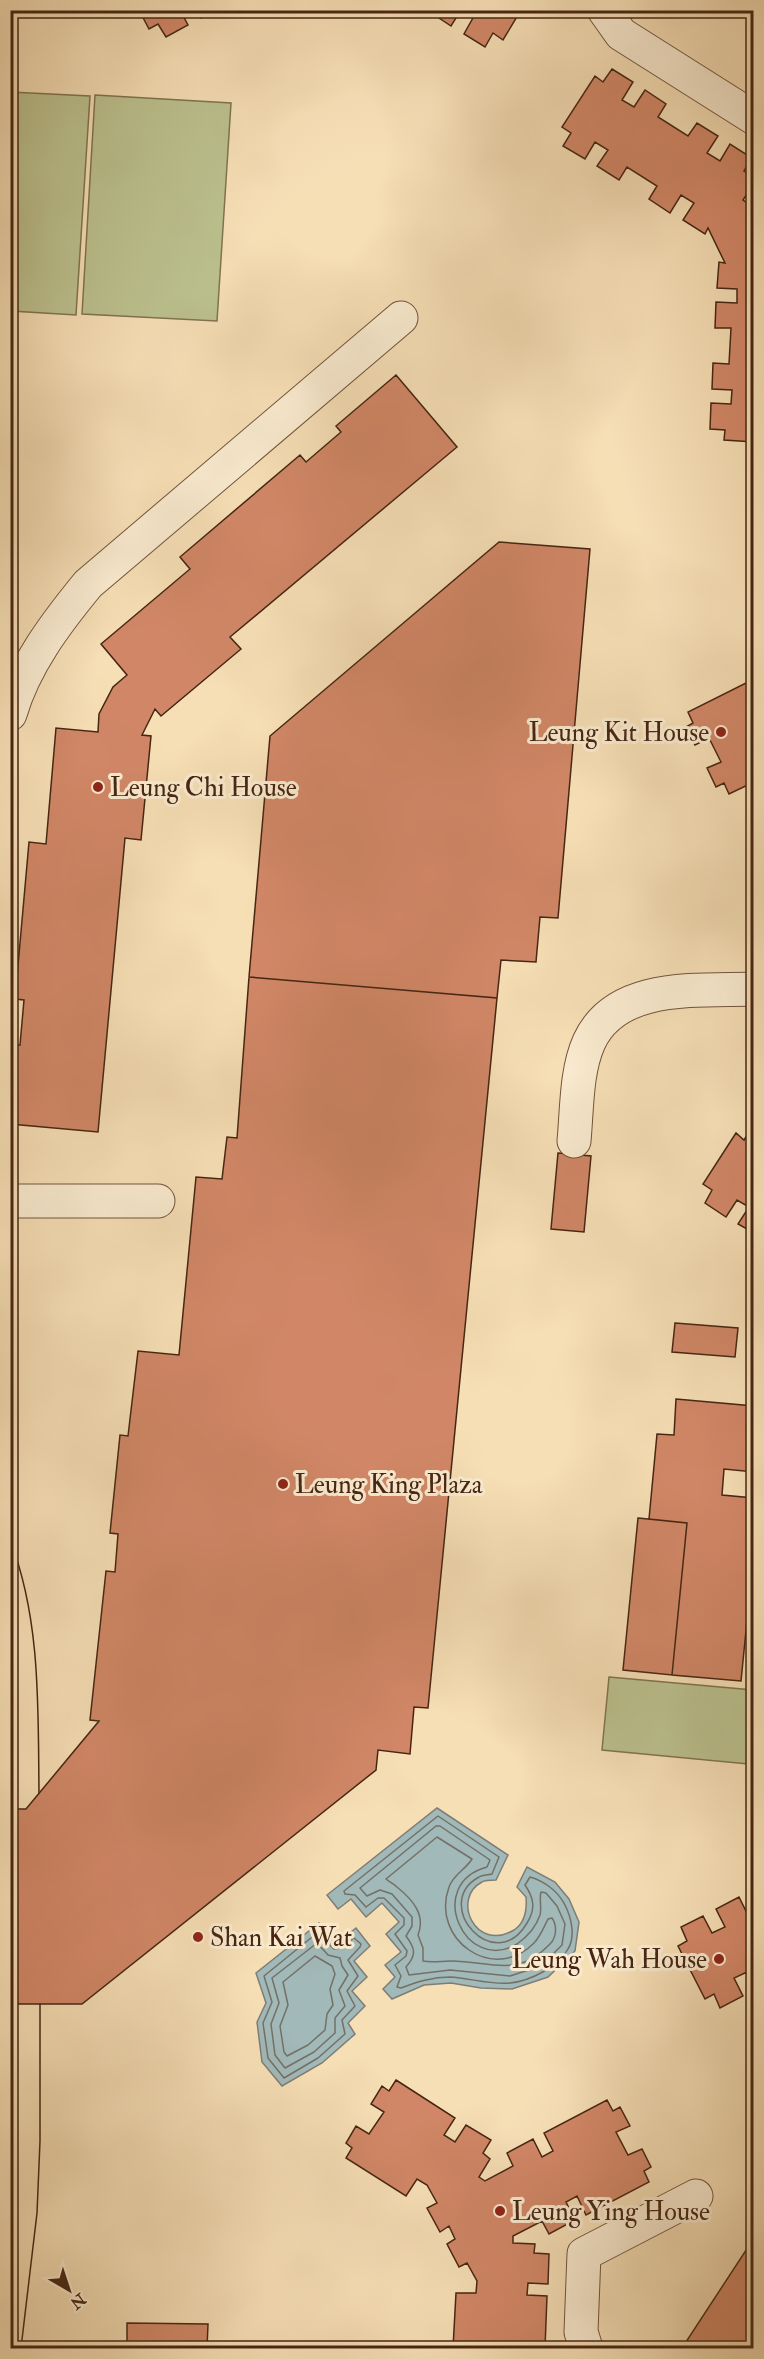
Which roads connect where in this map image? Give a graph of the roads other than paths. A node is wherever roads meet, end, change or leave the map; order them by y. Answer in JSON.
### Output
{"nodes":[{"id":1,"x":604,"y":10,"type":"edge"},
{"id":2,"x":753,"y":118,"type":"edge"},
{"id":3,"x":401,"y":318,"type":"dead end"},
{"id":4,"x":10,"y":714,"type":"edge"},
{"id":5,"x":753,"y":990,"type":"edge"},
{"id":6,"x":574,"y":1141,"type":"dead end"},
{"id":7,"x":10,"y":1201,"type":"edge"},
{"id":8,"x":158,"y":1201,"type":"dead end"},
{"id":9,"x":696,"y":2196,"type":"dead end"},
{"id":10,"x":586,"y":2349,"type":"edge"}],
"edges":[{"from":1,"to":2,"type":"lane"},
{"from":3,"to":4,"type":"lane"},
{"from":5,"to":6,"type":"lane"},
{"from":7,"to":8,"type":"lane"},
{"from":9,"to":10,"type":"lane"}]}
